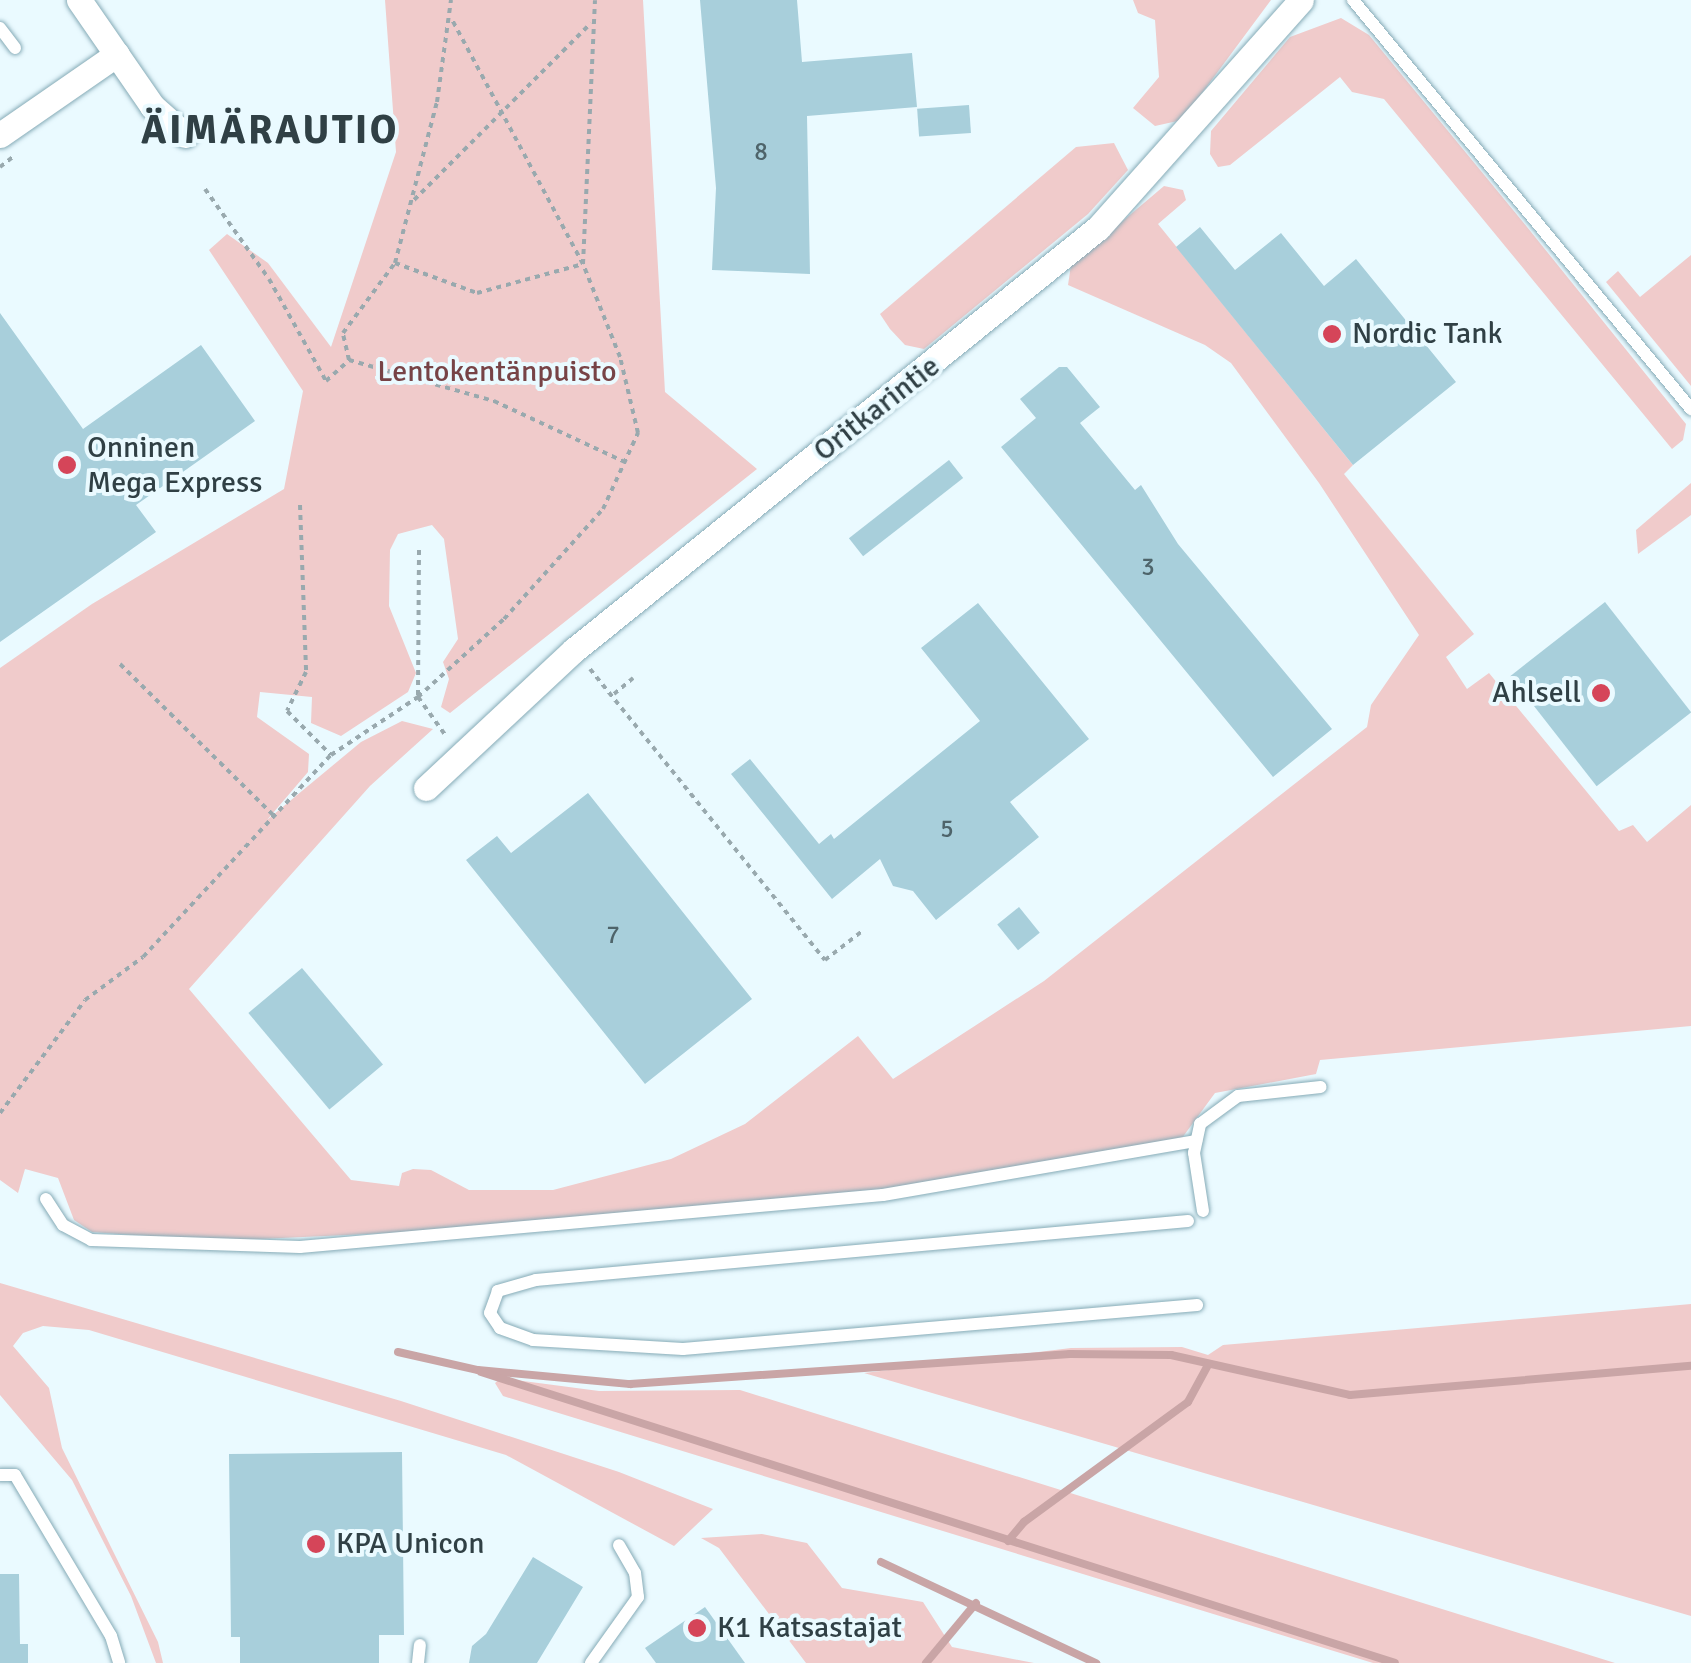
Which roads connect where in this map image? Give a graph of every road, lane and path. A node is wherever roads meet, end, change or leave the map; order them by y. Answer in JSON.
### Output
{"nodes":[{"id":1,"x":79,"y":0,"type":"edge"},
{"id":2,"x":451,"y":0,"type":"edge"},
{"id":3,"x":595,"y":0,"type":"edge"},
{"id":4,"x":1301,"y":0,"type":"edge"},
{"id":5,"x":1353,"y":0,"type":"edge"},
{"id":6,"x":452,"y":20,"type":"junction"},
{"id":7,"x":591,"y":24,"type":"junction"},
{"id":8,"x":0,"y":28,"type":"edge"},
{"id":9,"x":15,"y":48,"type":"dead end"},
{"id":10,"x":117,"y":54,"type":"junction"},
{"id":11,"x":506,"y":110,"type":"junction"},
{"id":12,"x":184,"y":134,"type":"dead end"},
{"id":13,"x":0,"y":135,"type":"edge"},
{"id":14,"x":205,"y":189,"type":"dead end"},
{"id":15,"x":412,"y":202,"type":"junction"},
{"id":16,"x":394,"y":263,"type":"junction"},
{"id":17,"x":583,"y":264,"type":"junction"},
{"id":18,"x":348,"y":360,"type":"junction"},
{"id":19,"x":1691,"y":410,"type":"edge"},
{"id":20,"x":629,"y":464,"type":"junction"},
{"id":21,"x":300,"y":505,"type":"dead end"},
{"id":22,"x":419,"y":550,"type":"dead end"},
{"id":23,"x":574,"y":650,"type":"junction"},
{"id":24,"x":120,"y":664,"type":"dead end"},
{"id":25,"x":633,"y":678,"type":"dead end"},
{"id":26,"x":612,"y":695,"type":"junction"},
{"id":27,"x":418,"y":698,"type":"junction"},
{"id":28,"x":457,"y":752,"type":"junction"},
{"id":29,"x":331,"y":756,"type":"junction"},
{"id":30,"x":426,"y":788,"type":"dead end"},
{"id":31,"x":274,"y":816,"type":"junction"},
{"id":32,"x":861,"y":932,"type":"dead end"},
{"id":33,"x":1322,"y":1087,"type":"dead end"},
{"id":34,"x":0,"y":1113,"type":"edge"},
{"id":35,"x":1196,"y":1141,"type":"junction"},
{"id":36,"x":46,"y":1199,"type":"dead end"},
{"id":37,"x":1204,"y":1211,"type":"dead end"},
{"id":38,"x":1188,"y":1222,"type":"dead end"},
{"id":39,"x":1197,"y":1304,"type":"dead end"},
{"id":40,"x":0,"y":1475,"type":"edge"},
{"id":41,"x":619,"y":1545,"type":"dead end"},
{"id":42,"x":420,"y":1645,"type":"dead end"},
{"id":43,"x":118,"y":1663,"type":"edge"},
{"id":44,"x":418,"y":1663,"type":"edge"},
{"id":45,"x":592,"y":1663,"type":"edge"}],
"edges":[{"from":1,"to":10,"type":"street"},
{"from":2,"to":6,"type":"path"},
{"from":3,"to":7,"type":"path"},
{"from":4,"to":23,"type":"street","name":"Oritkarintie"},
{"from":5,"to":19,"type":"lane"},
{"from":6,"to":11,"type":"path"},
{"from":6,"to":15,"type":"path"},
{"from":7,"to":11,"type":"path"},
{"from":7,"to":17,"type":"path"},
{"from":8,"to":9,"type":"lane"},
{"from":10,"to":12,"type":"street"},
{"from":10,"to":13,"type":"street"},
{"from":11,"to":15,"type":"path"},
{"from":11,"to":17,"type":"path"},
{"from":14,"to":18,"type":"path"},
{"from":15,"to":16,"type":"path"},
{"from":16,"to":17,"type":"path"},
{"from":16,"to":18,"type":"path"},
{"from":17,"to":20,"type":"path"},
{"from":18,"to":20,"type":"path"},
{"from":20,"to":27,"type":"path"},
{"from":21,"to":29,"type":"path"},
{"from":22,"to":27,"type":"path"},
{"from":23,"to":26,"type":"path"},
{"from":23,"to":28,"type":"street","name":"Oritkarintie"},
{"from":24,"to":31,"type":"path"},
{"from":25,"to":26,"type":"path"},
{"from":26,"to":32,"type":"path"},
{"from":27,"to":28,"type":"path"},
{"from":27,"to":29,"type":"path"},
{"from":28,"to":30,"type":"street","name":"Oritkarintie"},
{"from":29,"to":31,"type":"path"},
{"from":31,"to":34,"type":"path"},
{"from":33,"to":35,"type":"lane"},
{"from":35,"to":36,"type":"lane"},
{"from":35,"to":37,"type":"lane"},
{"from":38,"to":39,"type":"lane"},
{"from":40,"to":43,"type":"lane"},
{"from":41,"to":45,"type":"lane"},
{"from":42,"to":44,"type":"lane"}]}
